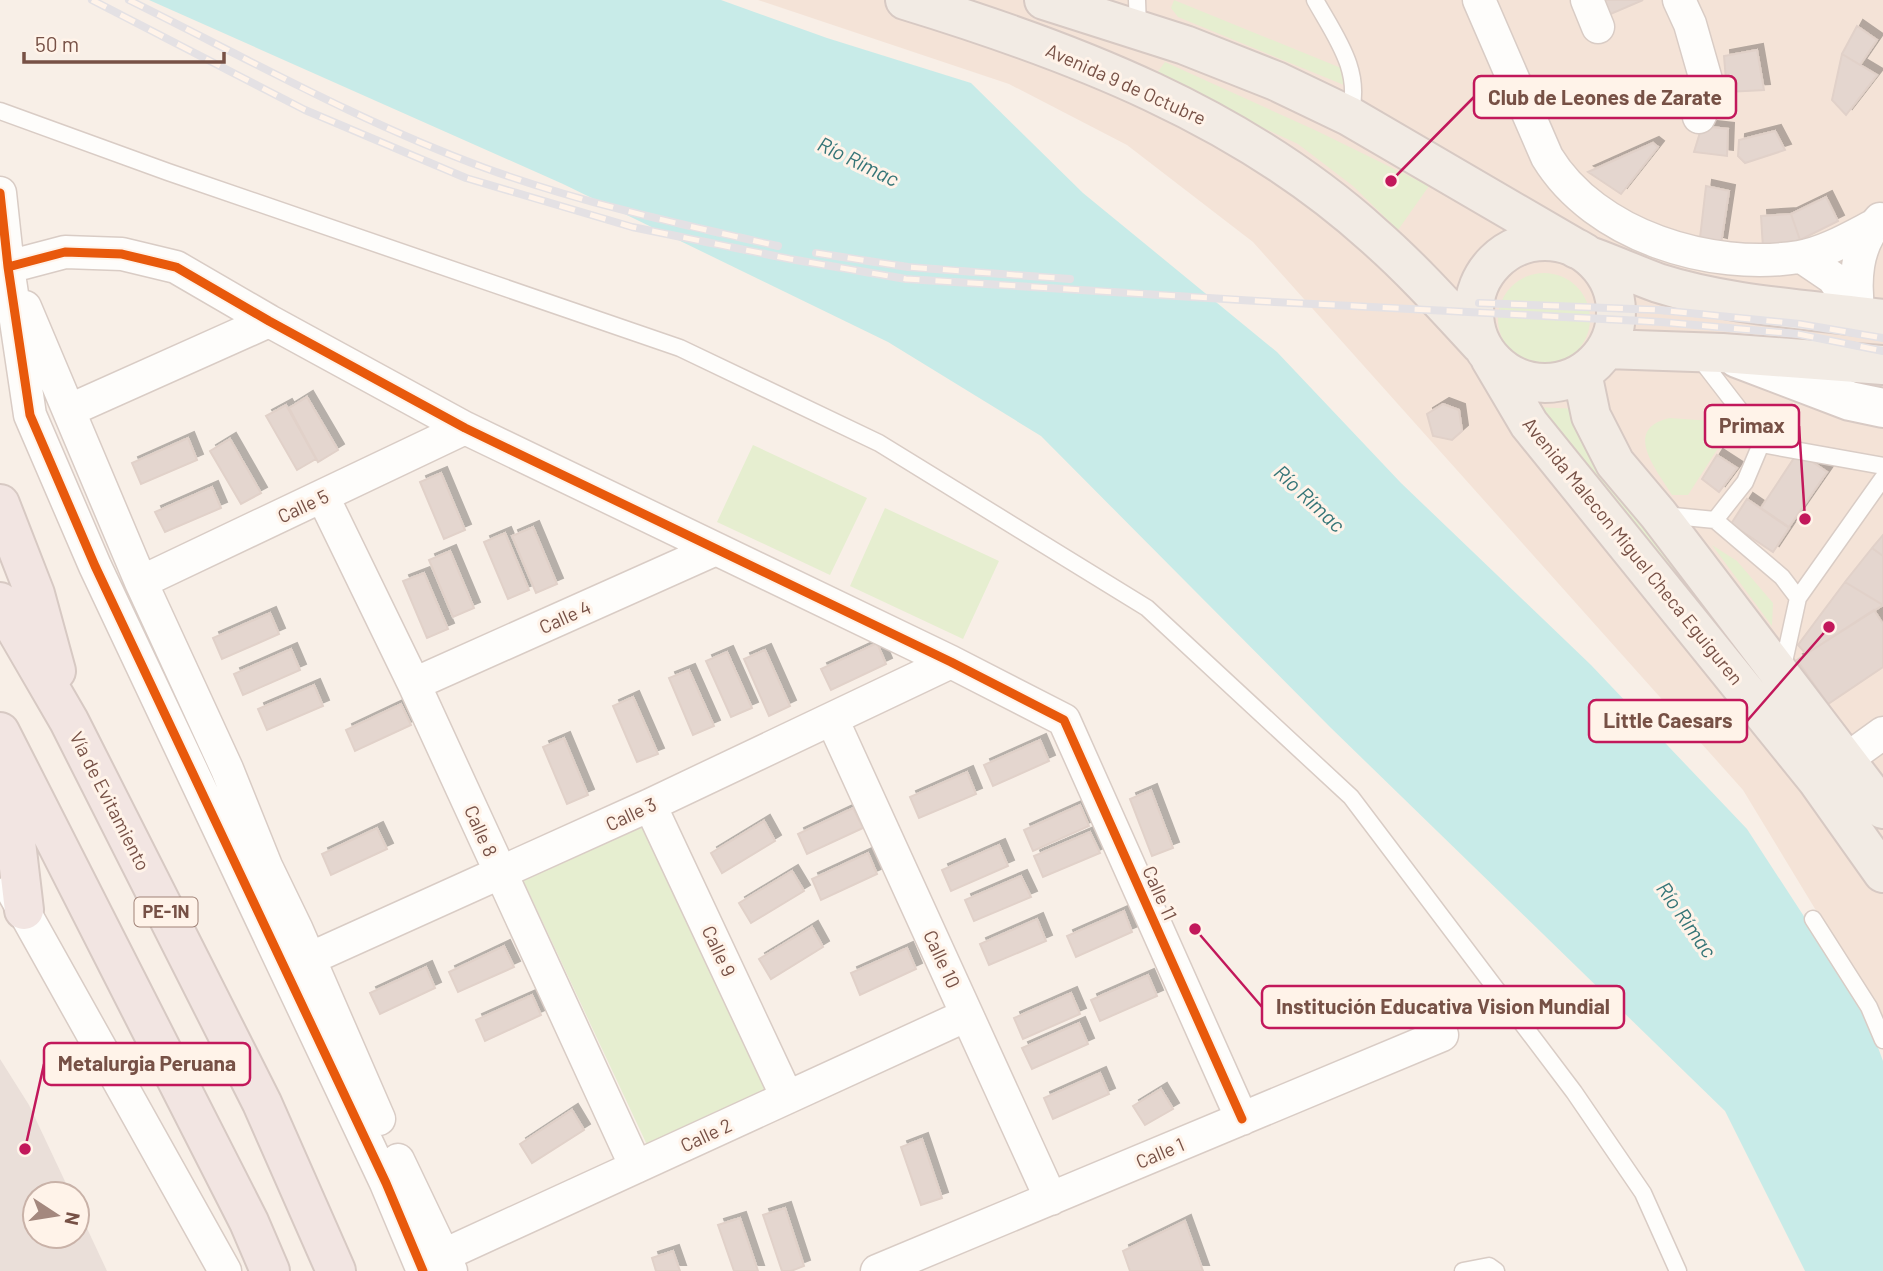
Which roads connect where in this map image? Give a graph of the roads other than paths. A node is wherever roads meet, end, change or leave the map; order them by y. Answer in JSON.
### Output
{"nodes":[{"id":1,"x":905,"y":0,"type":"edge"},
{"id":2,"x":1044,"y":0,"type":"edge"},
{"id":3,"x":1315,"y":0,"type":"edge"},
{"id":4,"x":1479,"y":0,"type":"edge"},
{"id":5,"x":1679,"y":0,"type":"edge"},
{"id":6,"x":1138,"y":14,"type":"edge"},
{"id":7,"x":0,"y":111,"type":"edge"},
{"id":8,"x":1349,"y":116,"type":"junction"},
{"id":9,"x":1699,"y":117,"type":"dead end"},
{"id":10,"x":0,"y":193,"type":"edge"},
{"id":11,"x":1878,"y":221,"type":"edge"},
{"id":12,"x":1585,"y":253,"type":"junction"},
{"id":13,"x":1802,"y":257,"type":"junction"},
{"id":14,"x":8,"y":267,"type":"junction"},
{"id":15,"x":1871,"y":317,"type":"edge"},
{"id":16,"x":269,"y":321,"type":"junction"},
{"id":17,"x":1485,"y":352,"type":"junction"},
{"id":18,"x":1708,"y":352,"type":"junction"},
{"id":19,"x":1594,"y":361,"type":"junction"},
{"id":20,"x":1883,"y":365,"type":"edge"},
{"id":21,"x":1883,"y":408,"type":"edge"},
{"id":22,"x":70,"y":410,"type":"junction"},
{"id":23,"x":465,"y":428,"type":"junction"},
{"id":24,"x":1761,"y":444,"type":"junction"},
{"id":25,"x":1883,"y":466,"type":"edge"},
{"id":26,"x":1883,"y":478,"type":"edge"},
{"id":27,"x":323,"y":496,"type":"junction"},
{"id":28,"x":0,"y":504,"type":"edge"},
{"id":29,"x":1658,"y":514,"type":"junction"},
{"id":30,"x":1715,"y":520,"type":"junction"},
{"id":31,"x":716,"y":549,"type":"junction"},
{"id":32,"x":141,"y":582,"type":"junction"},
{"id":33,"x":1798,"y":598,"type":"junction"},
{"id":34,"x":0,"y":602,"type":"edge"},
{"id":35,"x":951,"y":662,"type":"junction"},
{"id":36,"x":1782,"y":676,"type":"junction"},
{"id":37,"x":414,"y":684,"type":"junction"},
{"id":38,"x":832,"y":719,"type":"junction"},
{"id":39,"x":69,"y":721,"type":"junction"},
{"id":40,"x":1883,"y":733,"type":"edge"},
{"id":41,"x":2,"y":736,"type":"edge"},
{"id":42,"x":1847,"y":760,"type":"junction"},
{"id":43,"x":650,"y":805,"type":"junction"},
{"id":44,"x":1883,"y":809,"type":"edge"},
{"id":45,"x":0,"y":869,"type":"edge"},
{"id":46,"x":1883,"y":873,"type":"edge"},
{"id":47,"x":500,"y":874,"type":"junction"},
{"id":48,"x":24,"y":910,"type":"junction"},
{"id":49,"x":1813,"y":919,"type":"dead end"},
{"id":50,"x":309,"y":959,"type":"junction"},
{"id":51,"x":967,"y":1015,"type":"junction"},
{"id":52,"x":1442,"y":1035,"type":"dead end"},
{"id":53,"x":1883,"y":1040,"type":"edge"},
{"id":54,"x":787,"y":1097,"type":"junction"},
{"id":55,"x":1242,"y":1119,"type":"junction"},
{"id":56,"x":636,"y":1167,"type":"junction"},
{"id":57,"x":1051,"y":1199,"type":"junction"},
{"id":58,"x":249,"y":1222,"type":"junction"},
{"id":59,"x":440,"y":1266,"type":"edge"},
{"id":60,"x":225,"y":1271,"type":"edge"},
{"id":61,"x":258,"y":1271,"type":"edge"},
{"id":62,"x":270,"y":1271,"type":"edge"},
{"id":63,"x":337,"y":1271,"type":"edge"},
{"id":64,"x":877,"y":1271,"type":"edge"},
{"id":65,"x":1463,"y":1271,"type":"edge"},
{"id":66,"x":1496,"y":1271,"type":"edge"},
{"id":67,"x":1678,"y":1271,"type":"edge"}],
"edges":[{"from":1,"to":17,"type":"main road","name":"Avenida 9 de Octubre"},
{"from":2,"to":6,"type":"main road"},
{"from":3,"to":8,"type":"lane"},
{"from":4,"to":13,"type":"street"},
{"from":5,"to":9,"type":"street"},
{"from":6,"to":8,"type":"main road"},
{"from":7,"to":67,"type":"lane"},
{"from":8,"to":12,"type":"main road"},
{"from":10,"to":14,"type":"street"},
{"from":11,"to":13,"type":"street"},
{"from":11,"to":15,"type":"street"},
{"from":12,"to":15,"type":"main road"},
{"from":12,"to":17,"type":"main road"},
{"from":12,"to":19,"type":"main road"},
{"from":13,"to":15,"type":"street"},
{"from":14,"to":16,"type":"street"},
{"from":14,"to":22,"type":"street"},
{"from":14,"to":59,"type":"street"},
{"from":16,"to":22,"type":"street"},
{"from":16,"to":23,"type":"street"},
{"from":17,"to":19,"type":"main road"},
{"from":17,"to":46,"type":"main road","name":"Avenida Malecon Miguel Checa Eguiguren"},
{"from":18,"to":19,"type":"main road"},
{"from":18,"to":20,"type":"main road"},
{"from":18,"to":21,"type":"main road"},
{"from":18,"to":24,"type":"lane"},
{"from":19,"to":29,"type":"main road","name":"Avenida Malecon Miguel Checa Eguiguren"},
{"from":22,"to":32,"type":"street"},
{"from":23,"to":27,"type":"street","name":"Calle 5"},
{"from":23,"to":31,"type":"street"},
{"from":24,"to":25,"type":"lane"},
{"from":24,"to":30,"type":"lane"},
{"from":26,"to":33,"type":"lane"},
{"from":27,"to":32,"type":"street","name":"Calle 5"},
{"from":27,"to":37,"type":"street","name":"Calle 8"},
{"from":28,"to":39,"type":"highway"},
{"from":29,"to":30,"type":"lane"},
{"from":29,"to":36,"type":"main road","name":"Avenida Malecon Miguel Checa Eguiguren"},
{"from":30,"to":33,"type":"lane"},
{"from":31,"to":35,"type":"street"},
{"from":31,"to":37,"type":"street","name":"Calle 4"},
{"from":32,"to":50,"type":"street"},
{"from":33,"to":36,"type":"lane"},
{"from":34,"to":39,"type":"highway","name":"Vía de Evitamiento","number":"PE-1N"},
{"from":35,"to":38,"type":"street","name":"Calle 3"},
{"from":35,"to":55,"type":"street","name":"Calle 11"},
{"from":36,"to":42,"type":"main road","name":"Avenida Malecon Miguel Checa Eguiguren"},
{"from":37,"to":47,"type":"street","name":"Calle 8"},
{"from":38,"to":43,"type":"street","name":"Calle 3"},
{"from":38,"to":51,"type":"street","name":"Calle 10"},
{"from":39,"to":63,"type":"highway","name":"Vía de Evitamiento","number":"PE-1N"},
{"from":40,"to":42,"type":"street"},
{"from":41,"to":48,"type":"highway"},
{"from":41,"to":58,"type":"highway"},
{"from":42,"to":44,"type":"main road","name":"Avenida Malecon Miguel Checa Eguiguren"},
{"from":43,"to":47,"type":"street","name":"Calle 3"},
{"from":43,"to":54,"type":"street","name":"Calle 9"},
{"from":45,"to":48,"type":"street"},
{"from":47,"to":50,"type":"street","name":"Calle 3"},
{"from":47,"to":56,"type":"street","name":"Calle 8"},
{"from":48,"to":60,"type":"street"},
{"from":49,"to":53,"type":"lane"},
{"from":50,"to":59,"type":"street"},
{"from":51,"to":54,"type":"street","name":"Calle 2"},
{"from":51,"to":57,"type":"street","name":"Calle 10"},
{"from":52,"to":55,"type":"street","name":"Calle 1"},
{"from":54,"to":56,"type":"street","name":"Calle 2"},
{"from":55,"to":57,"type":"street","name":"Calle 1"},
{"from":56,"to":59,"type":"street","name":"Calle 2"},
{"from":57,"to":64,"type":"street","name":"Calle 1"},
{"from":58,"to":61,"type":"highway"},
{"from":58,"to":62,"type":"highway"},
{"from":65,"to":66,"type":"lane"}]}
